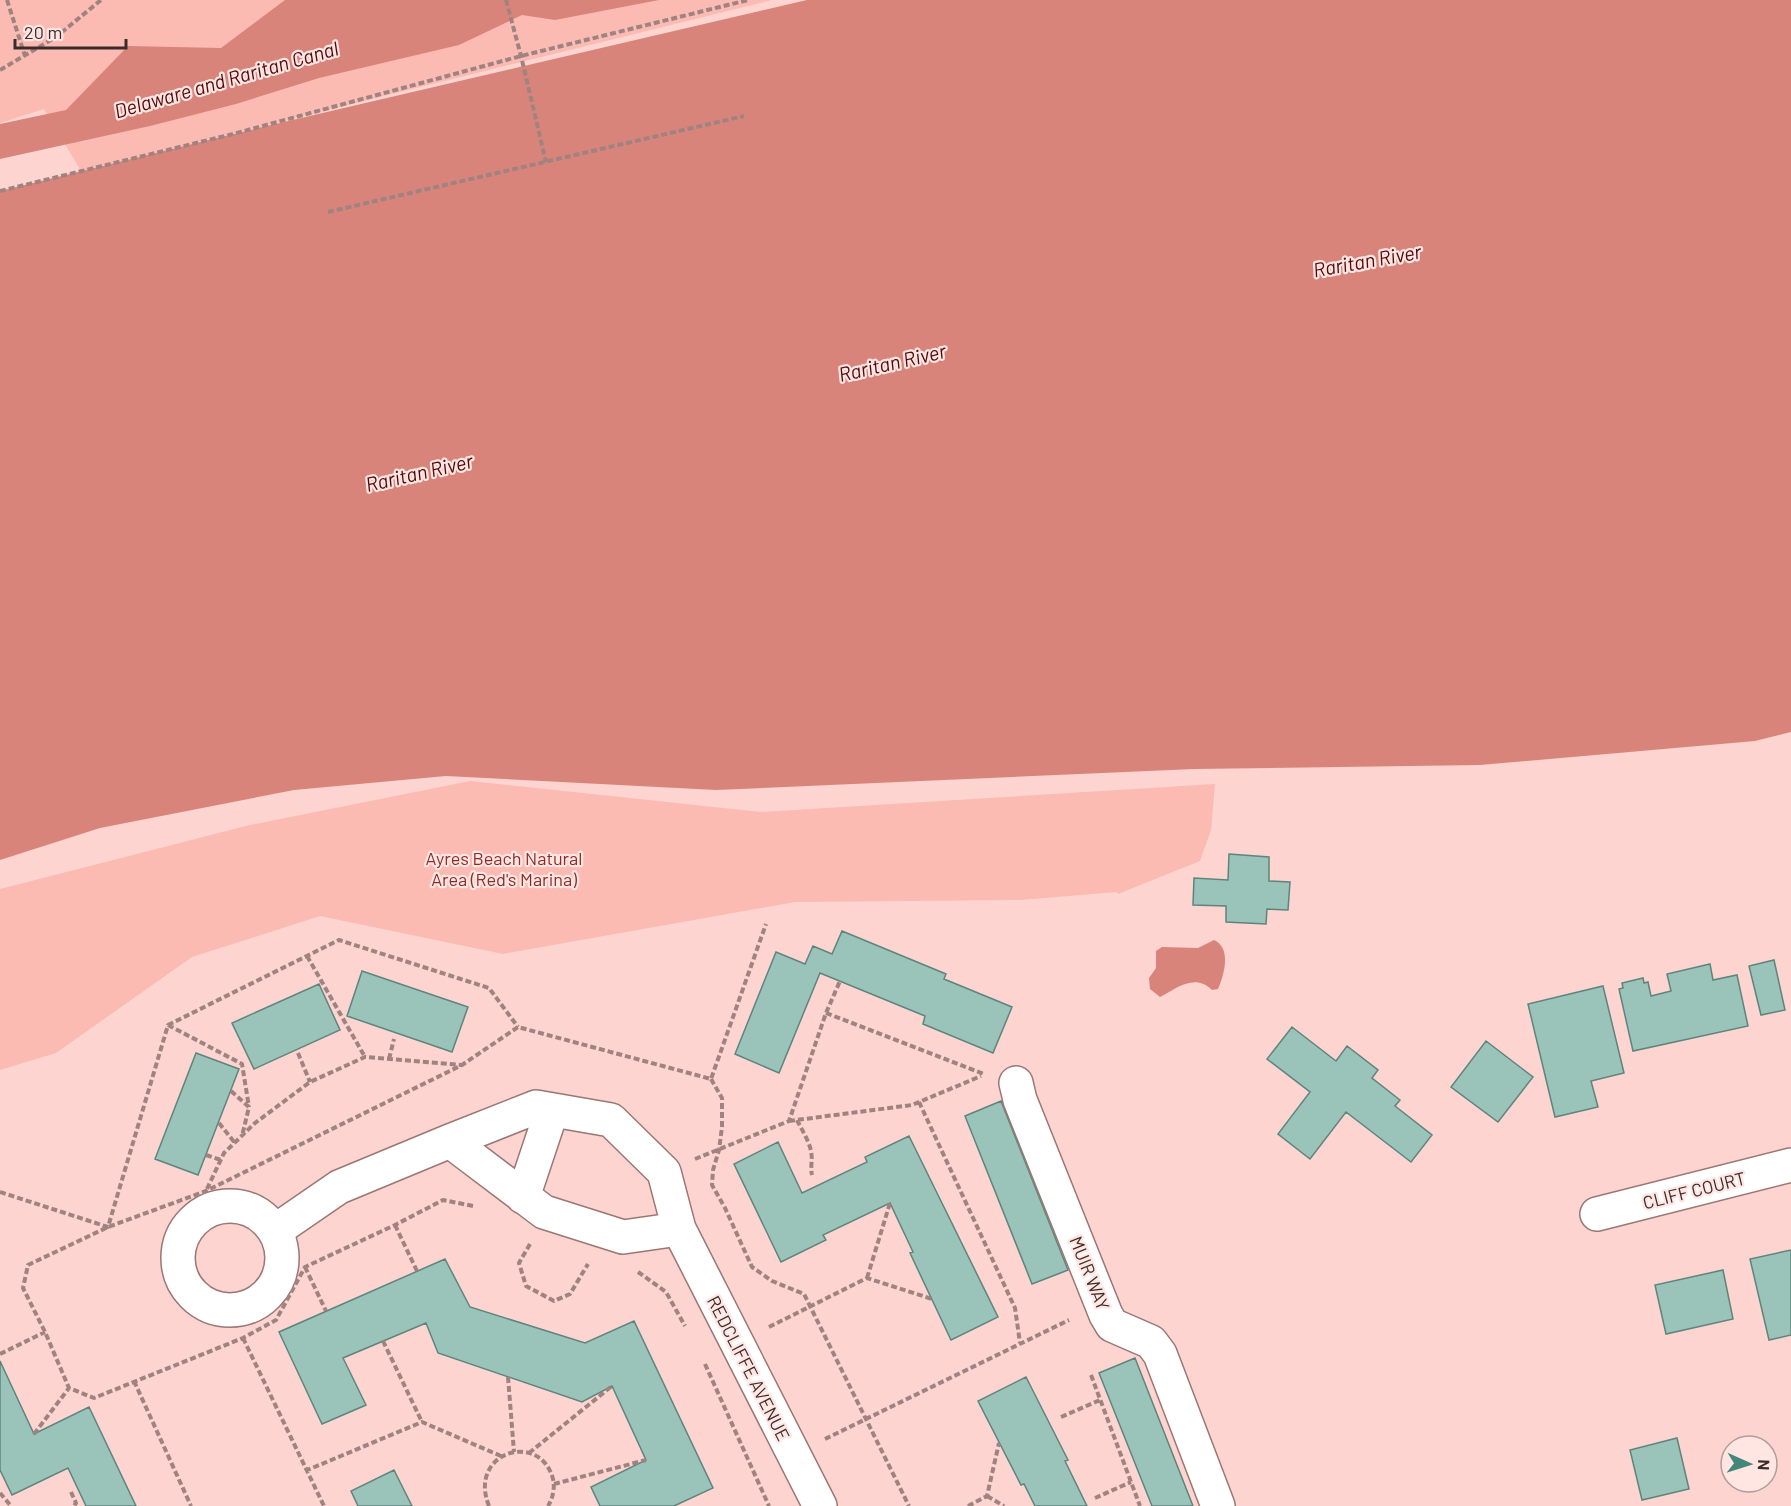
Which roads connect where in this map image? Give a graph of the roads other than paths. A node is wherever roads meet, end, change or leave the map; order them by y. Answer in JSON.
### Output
{"nodes":[{"id":1,"x":1016,"y":1083,"type":"road end"},
{"id":2,"x":552,"y":1110,"type":"junction"},
{"id":3,"x":450,"y":1141,"type":"junction"},
{"id":4,"x":1791,"y":1165,"type":"edge"},
{"id":5,"x":534,"y":1204,"type":"junction"},
{"id":6,"x":1597,"y":1214,"type":"dead end"},
{"id":7,"x":679,"y":1229,"type":"junction"},
{"id":8,"x":275,"y":1232,"type":"junction"},
{"id":9,"x":820,"y":1506,"type":"edge"},
{"id":10,"x":1218,"y":1506,"type":"edge"}],
"edges":[{"from":1,"to":10,"type":"street","name":"MUIR WAY"},
{"from":2,"to":3,"type":"street"},
{"from":2,"to":5,"type":"street"},
{"from":2,"to":7,"type":"street","name":"REDCLIFFE AVENUE"},
{"from":3,"to":5,"type":"street"},
{"from":3,"to":8,"type":"street"},
{"from":4,"to":6,"type":"street","name":"CLIFF COURT"},
{"from":5,"to":7,"type":"street"},
{"from":7,"to":9,"type":"street","name":"REDCLIFFE AVENUE"},
{"from":8,"to":8,"type":"street"}]}
